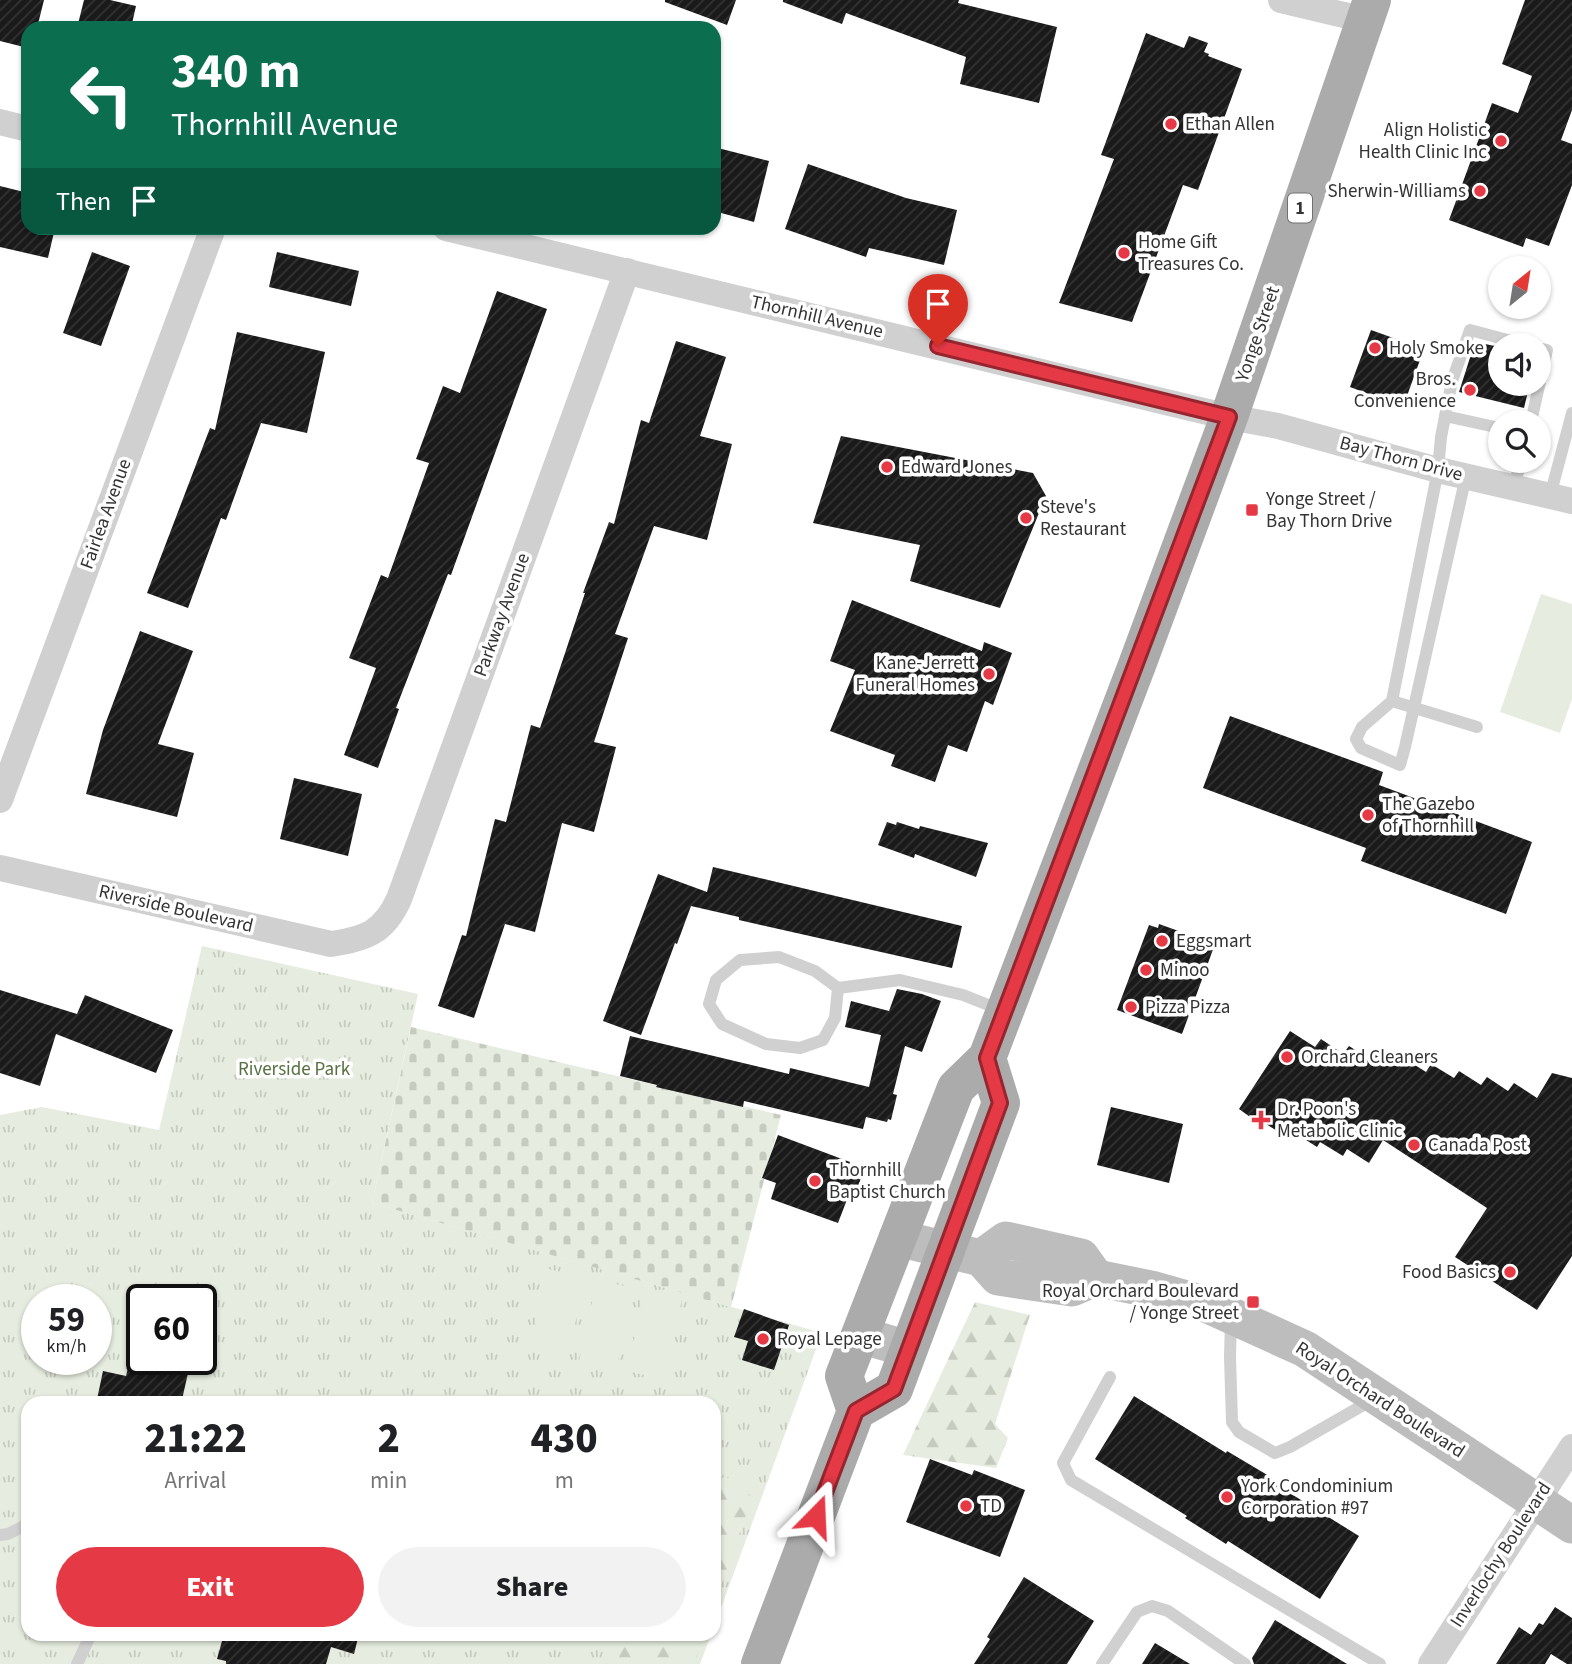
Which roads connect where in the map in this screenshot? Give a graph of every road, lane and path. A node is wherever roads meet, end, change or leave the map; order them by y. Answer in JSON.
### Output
{"nodes":[{"id":1,"x":1281,"y":0,"type":"edge"},
{"id":2,"x":1368,"y":10,"type":"edge"},
{"id":3,"x":0,"y":122,"type":"edge"},
{"id":4,"x":21,"y":127,"type":"edge"},
{"id":5,"x":210,"y":235,"type":"edge"},
{"id":6,"x":475,"y":235,"type":"edge"},
{"id":7,"x":627,"y":271,"type":"junction"},
{"id":8,"x":1488,"y":335,"type":"edge"},
{"id":9,"x":1572,"y":413,"type":"edge"},
{"id":10,"x":1445,"y":416,"type":"junction"},
{"id":11,"x":1229,"y":417,"type":"junction"},
{"id":12,"x":1488,"y":425,"type":"edge"},
{"id":13,"x":1568,"y":442,"type":"edge"},
{"id":14,"x":1438,"y":470,"type":"junction"},
{"id":15,"x":1518,"y":473,"type":"edge"},
{"id":16,"x":1466,"y":476,"type":"junction"},
{"id":17,"x":1513,"y":487,"type":"junction"},
{"id":18,"x":1561,"y":498,"type":"edge"},
{"id":19,"x":1392,"y":701,"type":"junction"},
{"id":20,"x":1414,"y":708,"type":"junction"},
{"id":21,"x":1477,"y":727,"type":"dead end"},
{"id":22,"x":0,"y":800,"type":"edge"},
{"id":23,"x":0,"y":869,"type":"edge"},
{"id":24,"x":354,"y":941,"type":"joint"},
{"id":25,"x":838,"y":988,"type":"junction"},
{"id":26,"x":1005,"y":1012,"type":"junction"},
{"id":27,"x":987,"y":1058,"type":"junction"},
{"id":28,"x":897,"y":1238,"type":"junction"},
{"id":29,"x":963,"y":1254,"type":"junction"},
{"id":30,"x":1231,"y":1315,"type":"junction"},
{"id":31,"x":860,"y":1335,"type":"junction"},
{"id":32,"x":908,"y":1349,"type":"junction"},
{"id":33,"x":1110,"y":1377,"type":"dead end"},
{"id":34,"x":1377,"y":1397,"type":"junction"},
{"id":35,"x":856,"y":1411,"type":"junction"},
{"id":36,"x":1572,"y":1447,"type":"edge"},
{"id":37,"x":1536,"y":1502,"type":"junction"},
{"id":38,"x":1572,"y":1525,"type":"edge"},
{"id":39,"x":21,"y":1528,"type":"edge"},
{"id":40,"x":0,"y":1535,"type":"edge"},
{"id":41,"x":88,"y":1641,"type":"edge"},
{"id":42,"x":77,"y":1664,"type":"edge"},
{"id":43,"x":760,"y":1664,"type":"edge"},
{"id":44,"x":1102,"y":1664,"type":"edge"},
{"id":45,"x":1245,"y":1664,"type":"edge"},
{"id":46,"x":1380,"y":1664,"type":"edge"},
{"id":47,"x":1431,"y":1664,"type":"edge"}],
"edges":[{"from":1,"to":2,"type":"street"},
{"from":2,"to":11,"type":"main road","name":"Yonge Street","number":"1"},
{"from":3,"to":4,"type":"street"},
{"from":5,"to":22,"type":"street","name":"Fairlea Avenue"},
{"from":6,"to":7,"type":"street","name":"Thornhill Avenue"},
{"from":7,"to":11,"type":"street","name":"Thornhill Avenue"},
{"from":7,"to":24,"type":"street","name":"Parkway Avenue"},
{"from":8,"to":10,"type":"lane"},
{"from":9,"to":13,"type":"lane"},
{"from":10,"to":12,"type":"lane"},
{"from":10,"to":14,"type":"lane"},
{"from":11,"to":14,"type":"street","name":"Bay Thorn Drive"},
{"from":11,"to":26,"type":"main road","name":"Yonge Street","number":"1"},
{"from":13,"to":18,"type":"lane"},
{"from":14,"to":16,"type":"street","name":"Bay Thorn Drive"},
{"from":14,"to":19,"type":"lane"},
{"from":15,"to":17,"type":"lane"},
{"from":16,"to":17,"type":"street","name":"Bay Thorn Drive"},
{"from":16,"to":20,"type":"lane"},
{"from":17,"to":18,"type":"street","name":"Bay Thorn Drive"},
{"from":19,"to":20,"type":"lane"},
{"from":19,"to":20,"type":"lane"},
{"from":20,"to":21,"type":"lane"},
{"from":23,"to":24,"type":"street","name":"Riverside Boulevard"},
{"from":25,"to":25,"type":"lane"},
{"from":25,"to":26,"type":"lane"},
{"from":26,"to":27,"type":"main road","name":"Yonge Street","number":"1"},
{"from":27,"to":28,"type":"main road","name":"Yonge Street","number":"1"},
{"from":27,"to":29,"type":"main road"},
{"from":28,"to":29,"type":"street"},
{"from":28,"to":31,"type":"main road","name":"Yonge Street","number":"1"},
{"from":29,"to":30,"type":"street","name":"Royal Orchard Boulevard"},
{"from":29,"to":32,"type":"main road"},
{"from":30,"to":34,"type":"street","name":"Royal Orchard Boulevard"},
{"from":30,"to":34,"type":"lane"},
{"from":31,"to":32,"type":"street"},
{"from":31,"to":35,"type":"main road","name":"Yonge Street","number":"1"},
{"from":32,"to":35,"type":"main road"},
{"from":33,"to":46,"type":"lane"},
{"from":34,"to":37,"type":"street","name":"Royal Orchard Boulevard"},
{"from":35,"to":43,"type":"main road"},
{"from":36,"to":37,"type":"street","name":"Inverlochy Boulevard"},
{"from":37,"to":38,"type":"street","name":"Royal Orchard Boulevard"},
{"from":37,"to":47,"type":"street","name":"Inverlochy Boulevard"},
{"from":39,"to":40,"type":"lane"},
{"from":41,"to":42,"type":"lane"},
{"from":44,"to":45,"type":"lane"}]}
